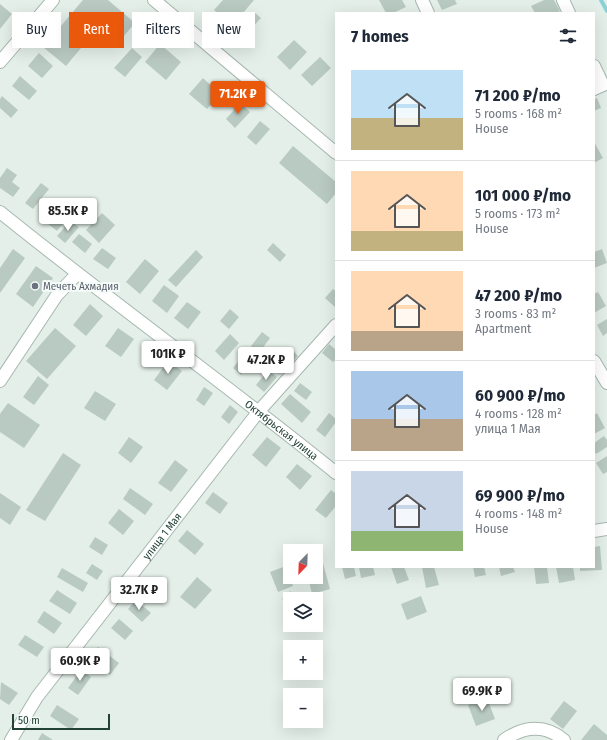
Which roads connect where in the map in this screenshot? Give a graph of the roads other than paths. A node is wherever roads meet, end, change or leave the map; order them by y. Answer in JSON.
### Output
{"nodes":[{"id":1,"x":53,"y":0,"type":"edge"},
{"id":2,"x":154,"y":0,"type":"edge"},
{"id":3,"x":422,"y":0,"type":"edge"},
{"id":4,"x":563,"y":0,"type":"edge"},
{"id":5,"x":428,"y":12,"type":"edge"},
{"id":6,"x":569,"y":12,"type":"edge"},
{"id":7,"x":0,"y":62,"type":"edge"},
{"id":8,"x":595,"y":68,"type":"edge"},
{"id":9,"x":595,"y":88,"type":"edge"},
{"id":10,"x":335,"y":152,"type":"edge"},
{"id":11,"x":0,"y":212,"type":"edge"},
{"id":12,"x":77,"y":274,"type":"junction"},
{"id":13,"x":335,"y":326,"type":"edge"},
{"id":14,"x":595,"y":363,"type":"edge"},
{"id":15,"x":0,"y":381,"type":"edge"},
{"id":16,"x":607,"y":383,"type":"edge"},
{"id":17,"x":259,"y":411,"type":"junction"},
{"id":18,"x":335,"y":472,"type":"edge"},
{"id":19,"x":607,"y":529,"type":"edge"},
{"id":20,"x":595,"y":531,"type":"edge"},
{"id":21,"x":11,"y":740,"type":"edge"},
{"id":22,"x":504,"y":740,"type":"edge"},
{"id":23,"x":564,"y":740,"type":"edge"}],
"edges":[{"from":1,"to":7,"type":"street"},
{"from":2,"to":10,"type":"street"},
{"from":3,"to":5,"type":"street"},
{"from":4,"to":6,"type":"street"},
{"from":8,"to":9,"type":"street"},
{"from":11,"to":12,"type":"street","name":"Октябрьская улица"},
{"from":12,"to":15,"type":"street"},
{"from":12,"to":17,"type":"street","name":"Октябрьская улица"},
{"from":13,"to":17,"type":"street","name":"улица 1 Мая"},
{"from":14,"to":16,"type":"street"},
{"from":17,"to":18,"type":"street","name":"Октябрьская улица"},
{"from":17,"to":21,"type":"street","name":"улица 1 Мая"},
{"from":19,"to":20,"type":"street"},
{"from":22,"to":23,"type":"street"}]}
